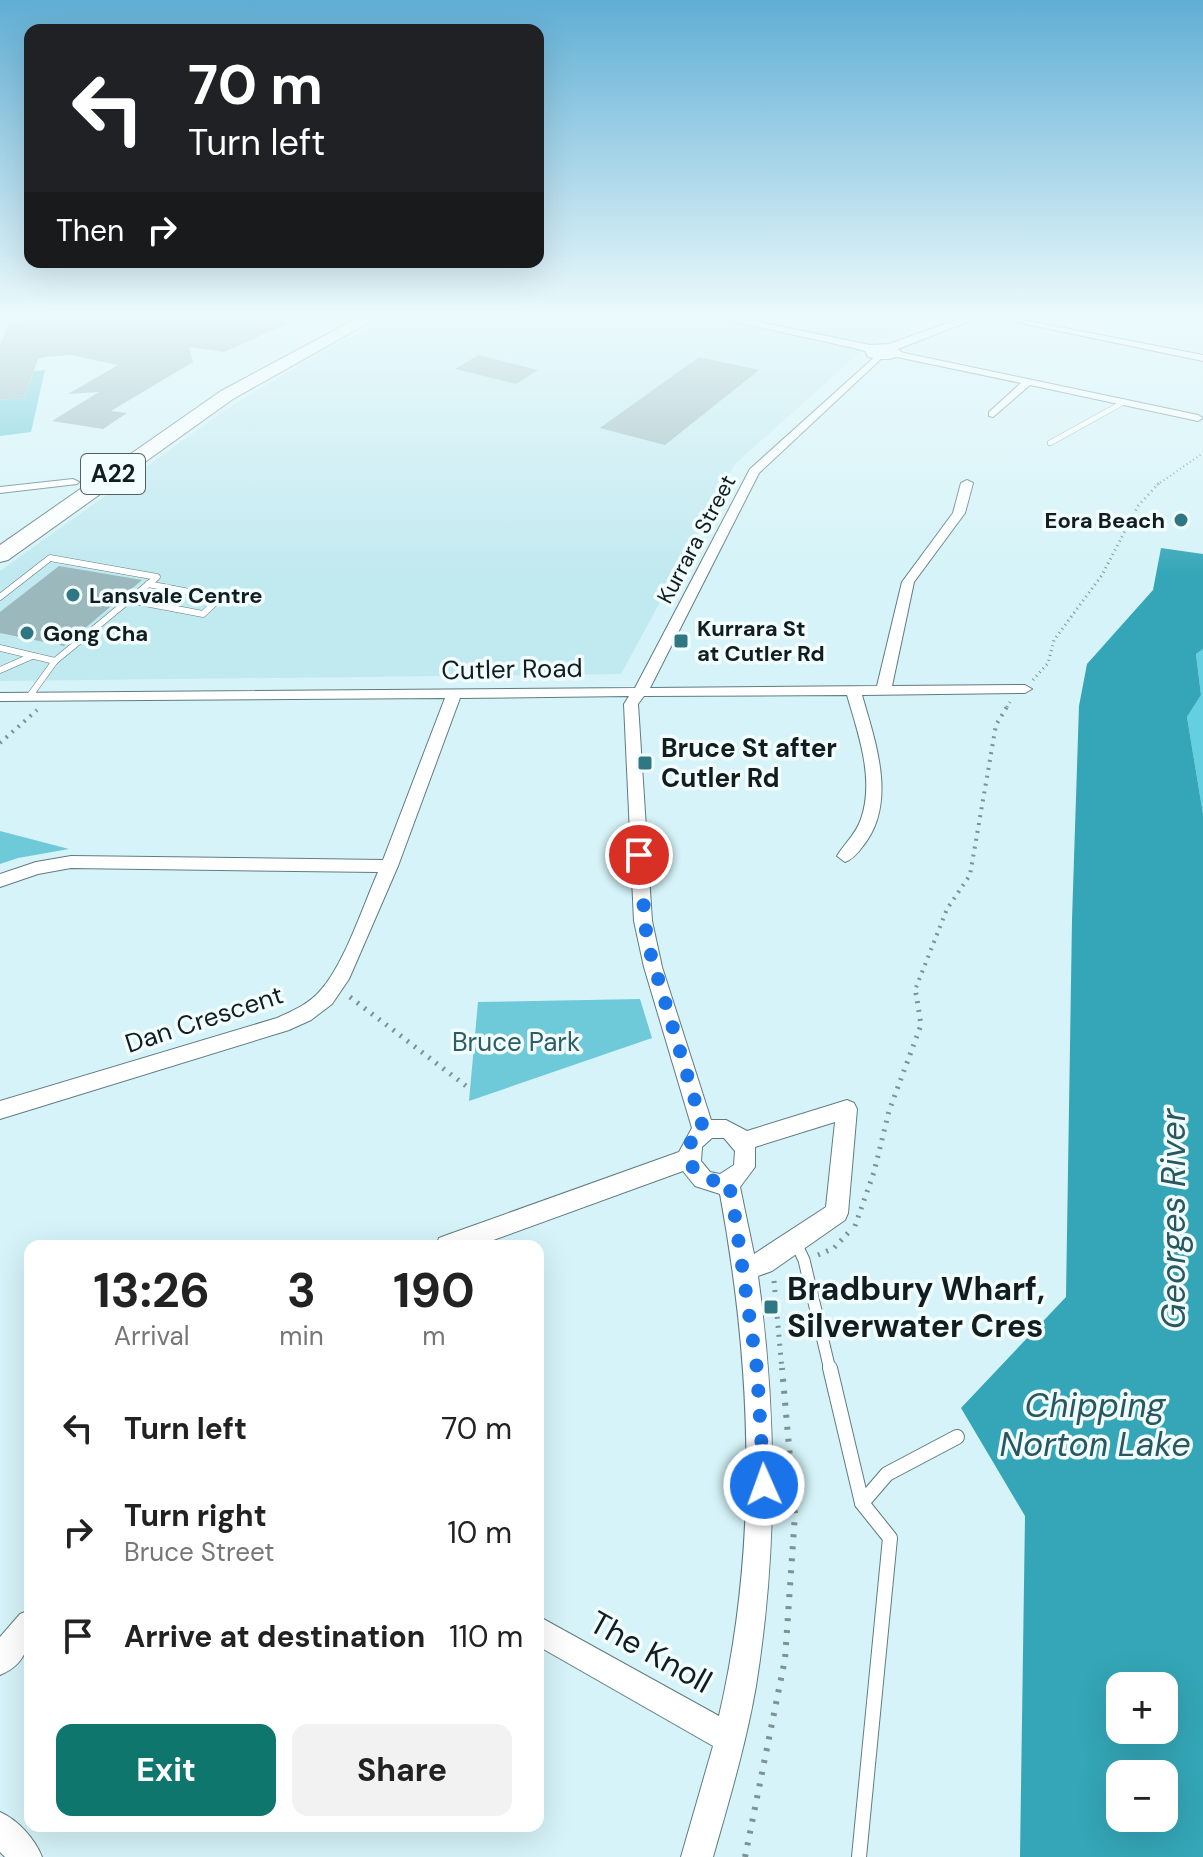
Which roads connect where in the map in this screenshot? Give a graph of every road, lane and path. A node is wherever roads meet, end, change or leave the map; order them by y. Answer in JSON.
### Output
{"nodes":[{"id":1,"x":193,"y":401,"type":"edge"},
{"id":2,"x":219,"y":401,"type":"edge"},
{"id":3,"x":831,"y":401,"type":"edge"},
{"id":4,"x":1008,"y":401,"type":"edge"},
{"id":5,"x":1117,"y":401,"type":"edge"},
{"id":6,"x":1124,"y":402,"type":"junction"},
{"id":7,"x":993,"y":414,"type":"dead end"},
{"id":8,"x":1198,"y":418,"type":"dead end"},
{"id":9,"x":1050,"y":443,"type":"dead end"},
{"id":10,"x":1203,"y":453,"type":"edge"},
{"id":11,"x":73,"y":482,"type":"junction"},
{"id":12,"x":967,"y":483,"type":"dead end"},
{"id":13,"x":0,"y":490,"type":"edge"},
{"id":14,"x":0,"y":534,"type":"edge"},
{"id":15,"x":0,"y":555,"type":"edge"},
{"id":16,"x":148,"y":584,"type":"junction"},
{"id":17,"x":0,"y":597,"type":"edge"},
{"id":18,"x":129,"y":600,"type":"junction"},
{"id":19,"x":0,"y":648,"type":"edge"},
{"id":20,"x":32,"y":656,"type":"junction"},
{"id":21,"x":55,"y":661,"type":"junction"},
{"id":22,"x":0,"y":670,"type":"edge"},
{"id":23,"x":884,"y":688,"type":"junction"},
{"id":24,"x":853,"y":689,"type":"junction"},
{"id":25,"x":1025,"y":689,"type":"junction"},
{"id":26,"x":639,"y":691,"type":"junction"},
{"id":27,"x":454,"y":694,"type":"junction"},
{"id":28,"x":0,"y":697,"type":"edge"},
{"id":29,"x":33,"y":704,"type":"junction"},
{"id":30,"x":0,"y":743,"type":"edge"},
{"id":31,"x":845,"y":856,"type":"dead end"},
{"id":32,"x":389,"y":866,"type":"junction"},
{"id":33,"x":0,"y":881,"type":"edge"},
{"id":34,"x":336,"y":985,"type":"junction"},
{"id":35,"x":470,"y":1089,"type":"dead end"},
{"id":36,"x":0,"y":1110,"type":"edge"},
{"id":37,"x":704,"y":1131,"type":"junction"},
{"id":38,"x":742,"y":1142,"type":"junction"},
{"id":39,"x":688,"y":1159,"type":"junction"},
{"id":40,"x":728,"y":1181,"type":"junction"},
{"id":41,"x":464,"y":1240,"type":"edge"},
{"id":42,"x":800,"y":1252,"type":"junction"},
{"id":43,"x":744,"y":1268,"type":"junction"},
{"id":44,"x":957,"y":1437,"type":"dead end"},
{"id":45,"x":862,"y":1503,"type":"junction"},
{"id":46,"x":24,"y":1631,"type":"edge"},
{"id":47,"x":544,"y":1633,"type":"edge"},
{"id":48,"x":0,"y":1660,"type":"edge"},
{"id":49,"x":729,"y":1738,"type":"junction"},
{"id":50,"x":0,"y":1828,"type":"edge"},
{"id":51,"x":26,"y":1857,"type":"edge"},
{"id":52,"x":697,"y":1857,"type":"edge"},
{"id":53,"x":859,"y":1857,"type":"edge"}],
"edges":[{"from":1,"to":11,"type":"highway","number":"A22"},
{"from":2,"to":15,"type":"highway","number":"A22"},
{"from":3,"to":26,"type":"street","name":"Kurrara Street"},
{"from":4,"to":7,"type":"street"},
{"from":5,"to":6,"type":"street"},
{"from":6,"to":8,"type":"street"},
{"from":6,"to":9,"type":"lane"},
{"from":10,"to":25,"type":"path"},
{"from":11,"to":13,"type":"street"},
{"from":11,"to":14,"type":"highway","number":"A22"},
{"from":12,"to":23,"type":"street"},
{"from":16,"to":17,"type":"lane"},
{"from":16,"to":18,"type":"lane"},
{"from":16,"to":18,"type":"lane"},
{"from":18,"to":21,"type":"lane"},
{"from":19,"to":20,"type":"lane"},
{"from":20,"to":21,"type":"lane"},
{"from":20,"to":22,"type":"lane"},
{"from":21,"to":29,"type":"lane"},
{"from":23,"to":24,"type":"street","name":"Cutler Road"},
{"from":23,"to":25,"type":"street","name":"Cutler Road"},
{"from":24,"to":26,"type":"street","name":"Cutler Road"},
{"from":24,"to":31,"type":"street"},
{"from":25,"to":42,"type":"path"},
{"from":26,"to":27,"type":"street","name":"Cutler Road"},
{"from":26,"to":37,"type":"street","name":"Kurrara Street"},
{"from":27,"to":29,"type":"street","name":"Cutler Road"},
{"from":27,"to":32,"type":"street","name":"Dan Crescent"},
{"from":28,"to":29,"type":"street","name":"Cutler Road"},
{"from":29,"to":30,"type":"path"},
{"from":32,"to":33,"type":"street"},
{"from":32,"to":34,"type":"street","name":"Dan Crescent"},
{"from":34,"to":35,"type":"path"},
{"from":34,"to":36,"type":"street","name":"Dan Crescent"},
{"from":37,"to":38,"type":"street"},
{"from":37,"to":39,"type":"street"},
{"from":38,"to":40,"type":"street"},
{"from":38,"to":42,"type":"street"},
{"from":39,"to":40,"type":"street"},
{"from":39,"to":41,"type":"street"},
{"from":40,"to":43,"type":"street"},
{"from":42,"to":43,"type":"street"},
{"from":42,"to":45,"type":"lane"},
{"from":43,"to":49,"type":"street"},
{"from":44,"to":45,"type":"lane"},
{"from":45,"to":53,"type":"lane"},
{"from":46,"to":48,"type":"street"},
{"from":47,"to":49,"type":"street","name":"The Knoll"},
{"from":49,"to":52,"type":"street"},
{"from":50,"to":51,"type":"street"}]}
